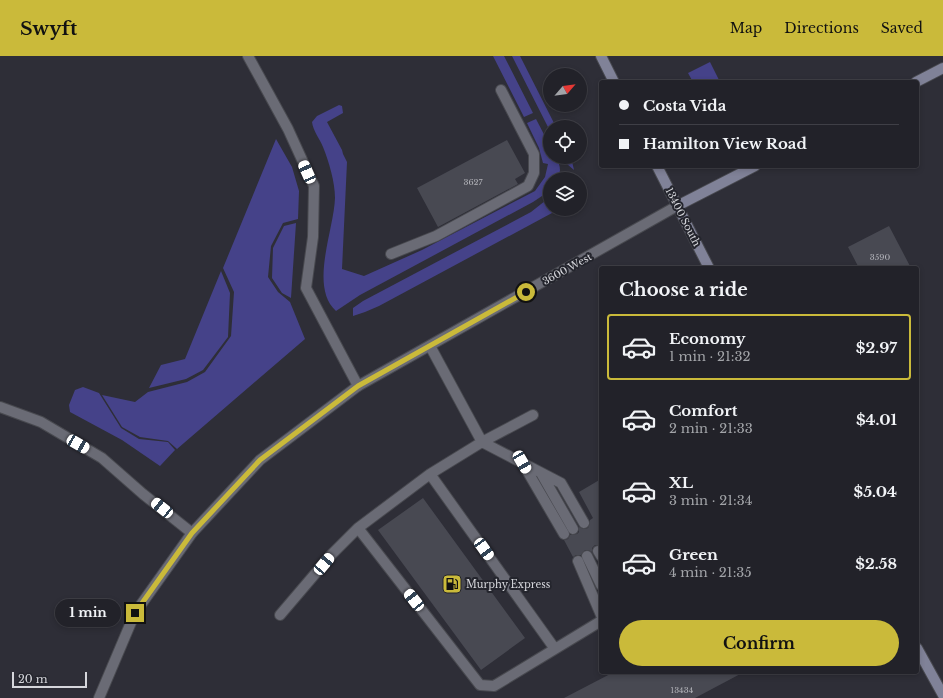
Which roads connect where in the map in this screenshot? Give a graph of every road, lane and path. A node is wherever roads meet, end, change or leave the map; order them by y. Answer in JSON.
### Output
{"nodes":[{"id":1,"x":248,"y":56,"type":"edge"},
{"id":2,"x":601,"y":56,"type":"edge"},
{"id":3,"x":943,"y":68,"type":"edge"},
{"id":4,"x":613,"y":80,"type":"edge"},
{"id":5,"x":919,"y":80,"type":"edge"},
{"id":6,"x":501,"y":90,"type":"dead end"},
{"id":7,"x":658,"y":168,"type":"edge"},
{"id":8,"x":751,"y":168,"type":"edge"},
{"id":9,"x":678,"y":206,"type":"junction"},
{"id":10,"x":391,"y":254,"type":"dead end"},
{"id":11,"x":708,"y":266,"type":"edge"},
{"id":12,"x":430,"y":346,"type":"junction"},
{"id":13,"x":358,"y":386,"type":"junction"},
{"id":14,"x":0,"y":407,"type":"edge"},
{"id":15,"x":533,"y":415,"type":"dead end"},
{"id":16,"x":482,"y":442,"type":"junction"},
{"id":17,"x":522,"y":462,"type":"junction"},
{"id":18,"x":541,"y":473,"type":"junction"},
{"id":19,"x":430,"y":474,"type":"junction"},
{"id":20,"x":584,"y":523,"type":"dead end"},
{"id":21,"x":358,"y":528,"type":"junction"},
{"id":22,"x":192,"y":533,"type":"junction"},
{"id":23,"x":599,"y":582,"type":"edge"},
{"id":24,"x":599,"y":609,"type":"edge"},
{"id":25,"x":280,"y":615,"type":"dead end"},
{"id":26,"x":599,"y":623,"type":"edge"},
{"id":27,"x":555,"y":649,"type":"junction"},
{"id":28,"x":919,"y":652,"type":"edge"},
{"id":29,"x":943,"y":695,"type":"edge"},
{"id":30,"x":99,"y":698,"type":"edge"}],
"edges":[{"from":1,"to":13,"type":"street"},
{"from":2,"to":4,"type":"main road"},
{"from":3,"to":5,"type":"main road"},
{"from":6,"to":10,"type":"street"},
{"from":7,"to":9,"type":"main road","name":"13400 South"},
{"from":8,"to":9,"type":"main road","name":"3600 West"},
{"from":9,"to":11,"type":"main road","name":"13400 South"},
{"from":9,"to":12,"type":"street","name":"3600 West"},
{"from":12,"to":13,"type":"street","name":"3600 West"},
{"from":12,"to":16,"type":"street"},
{"from":13,"to":22,"type":"street","name":"3600 West"},
{"from":14,"to":22,"type":"street"},
{"from":15,"to":16,"type":"street"},
{"from":16,"to":17,"type":"street"},
{"from":16,"to":19,"type":"street"},
{"from":17,"to":18,"type":"street"},
{"from":17,"to":18,"type":"street"},
{"from":18,"to":20,"type":"street"},
{"from":19,"to":21,"type":"street"},
{"from":19,"to":27,"type":"street"},
{"from":21,"to":25,"type":"street"},
{"from":21,"to":27,"type":"street"},
{"from":22,"to":30,"type":"street","name":"3600 West"},
{"from":23,"to":24,"type":"street"},
{"from":26,"to":27,"type":"street"},
{"from":28,"to":29,"type":"main road"}]}
